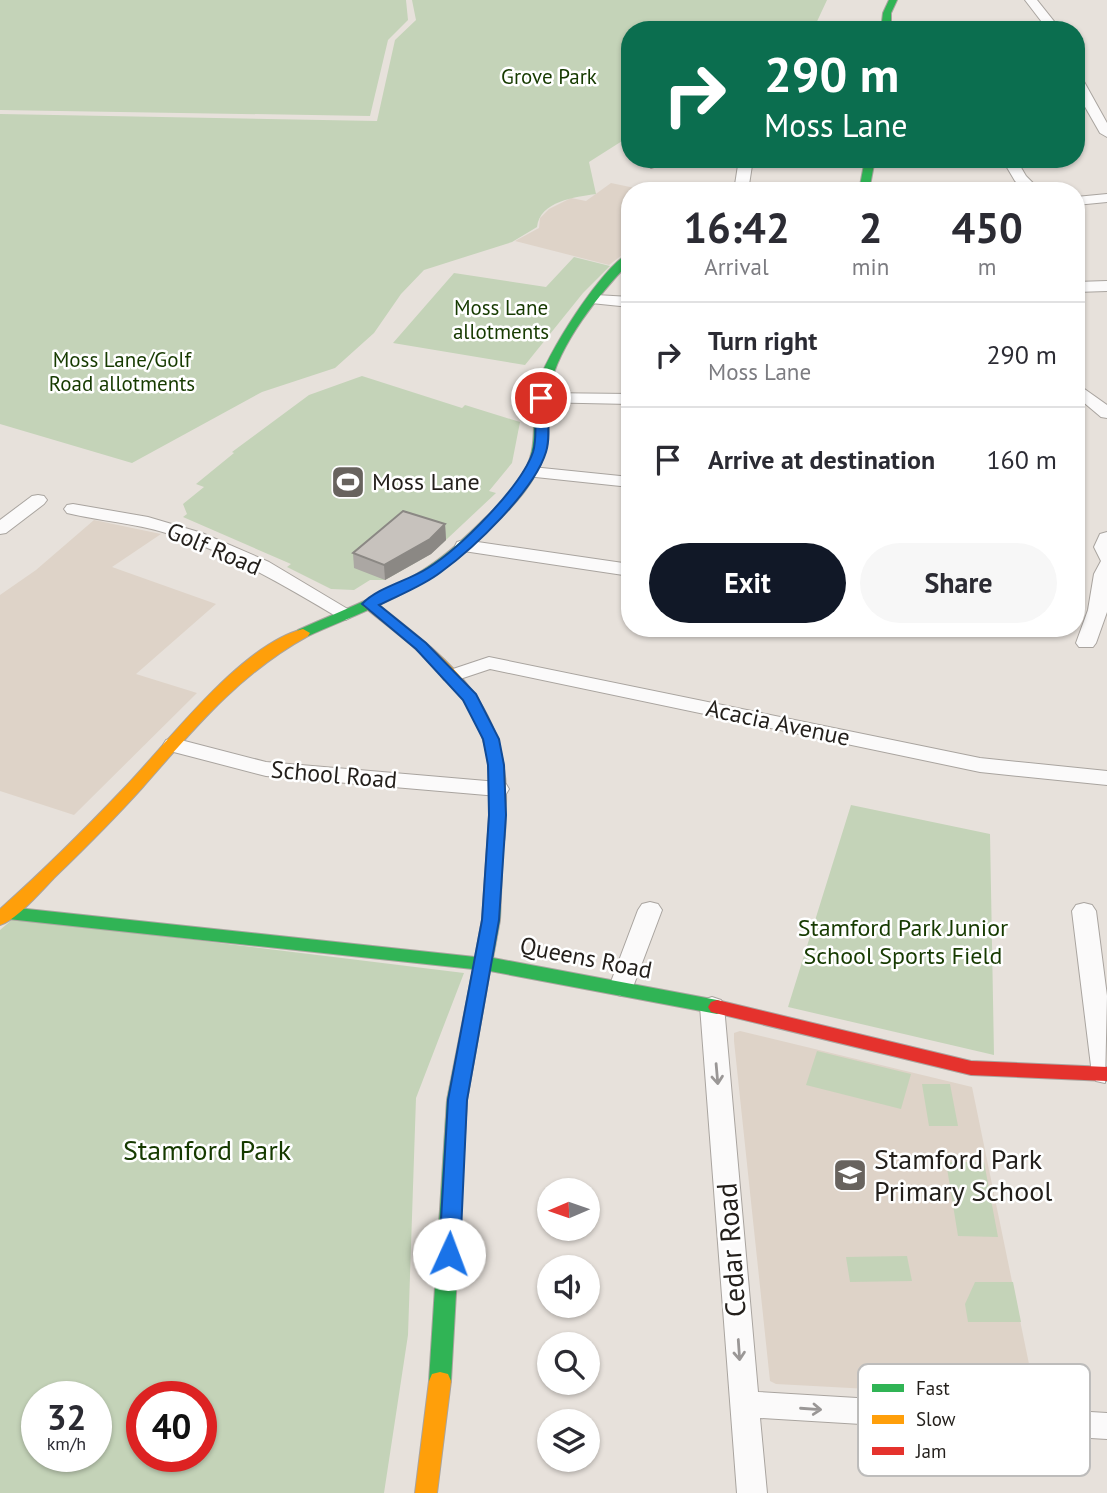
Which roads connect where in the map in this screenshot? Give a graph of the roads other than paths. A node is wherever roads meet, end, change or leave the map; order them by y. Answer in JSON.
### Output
{"nodes":[{"id":1,"x":893,"y":0,"type":"edge"},
{"id":2,"x":1031,"y":0,"type":"edge"},
{"id":3,"x":887,"y":21,"type":"edge"},
{"id":4,"x":1048,"y":21,"type":"edge"},
{"id":5,"x":1085,"y":94,"type":"edge"},
{"id":6,"x":1107,"y":134,"type":"edge"},
{"id":7,"x":1107,"y":198,"type":"edge"},
{"id":8,"x":1085,"y":200,"type":"edge"},
{"id":9,"x":621,"y":264,"type":"edge"},
{"id":10,"x":1107,"y":286,"type":"edge"},
{"id":11,"x":1085,"y":287,"type":"edge"},
{"id":12,"x":596,"y":300,"type":"junction"},
{"id":13,"x":621,"y":301,"type":"edge"},
{"id":14,"x":1085,"y":395,"type":"edge"},
{"id":15,"x":541,"y":398,"type":"junction"},
{"id":16,"x":621,"y":399,"type":"edge"},
{"id":17,"x":1107,"y":413,"type":"edge"},
{"id":18,"x":532,"y":472,"type":"junction"},
{"id":19,"x":621,"y":481,"type":"edge"},
{"id":20,"x":38,"y":500,"type":"dead end"},
{"id":21,"x":73,"y":509,"type":"dead end"},
{"id":22,"x":0,"y":529,"type":"edge"},
{"id":23,"x":1107,"y":538,"type":"edge"},
{"id":24,"x":464,"y":546,"type":"junction"},
{"id":25,"x":1107,"y":557,"type":"edge"},
{"id":26,"x":1107,"y":565,"type":"edge"},
{"id":27,"x":621,"y":569,"type":"edge"},
{"id":28,"x":369,"y":604,"type":"junction"},
{"id":29,"x":346,"y":614,"type":"junction"},
{"id":30,"x":1086,"y":643,"type":"dead end"},
{"id":31,"x":451,"y":676,"type":"junction"},
{"id":32,"x":173,"y":745,"type":"junction"},
{"id":33,"x":1107,"y":778,"type":"edge"},
{"id":34,"x":498,"y":789,"type":"junction"},
{"id":35,"x":650,"y":910,"type":"dead end"},
{"id":36,"x":1084,"y":911,"type":"dead end"},
{"id":37,"x":4,"y":916,"type":"edge"},
{"id":38,"x":482,"y":964,"type":"junction"},
{"id":39,"x":621,"y":987,"type":"junction"},
{"id":40,"x":712,"y":1006,"type":"junction"},
{"id":41,"x":1106,"y":1074,"type":"edge"},
{"id":42,"x":743,"y":1404,"type":"junction"},
{"id":43,"x":858,"y":1411,"type":"edge"},
{"id":44,"x":426,"y":1493,"type":"edge"},
{"id":45,"x":752,"y":1493,"type":"edge"}],
"edges":[{"from":1,"to":3,"type":"street"},
{"from":2,"to":4,"type":"street"},
{"from":5,"to":6,"type":"street"},
{"from":7,"to":8,"type":"street"},
{"from":9,"to":12,"type":"street"},
{"from":10,"to":11,"type":"street"},
{"from":12,"to":13,"type":"street"},
{"from":12,"to":15,"type":"street"},
{"from":14,"to":17,"type":"street"},
{"from":15,"to":16,"type":"street"},
{"from":15,"to":18,"type":"street"},
{"from":18,"to":19,"type":"street"},
{"from":18,"to":24,"type":"street"},
{"from":20,"to":22,"type":"street"},
{"from":21,"to":29,"type":"street","name":"Golf Road"},
{"from":23,"to":25,"type":"street"},
{"from":24,"to":27,"type":"street"},
{"from":24,"to":28,"type":"street"},
{"from":26,"to":30,"type":"street"},
{"from":28,"to":29,"type":"street"},
{"from":28,"to":31,"type":"street"},
{"from":29,"to":32,"type":"street"},
{"from":31,"to":33,"type":"street","name":"Acacia Avenue"},
{"from":31,"to":34,"type":"street"},
{"from":32,"to":34,"type":"street","name":"School Road"},
{"from":32,"to":37,"type":"street"},
{"from":34,"to":38,"type":"street"},
{"from":35,"to":39,"type":"street"},
{"from":36,"to":41,"type":"street"},
{"from":37,"to":38,"type":"street","name":"Queens Road"},
{"from":38,"to":39,"type":"street","name":"Queens Road"},
{"from":38,"to":44,"type":"street"},
{"from":39,"to":40,"type":"street","name":"Queens Road"},
{"from":40,"to":41,"type":"street","name":"Queens Road"},
{"from":40,"to":42,"type":"street","name":"Cedar Road","one_way":true},
{"from":42,"to":43,"type":"street","one_way":true},
{"from":42,"to":45,"type":"street","name":"Cedar Road"}]}
